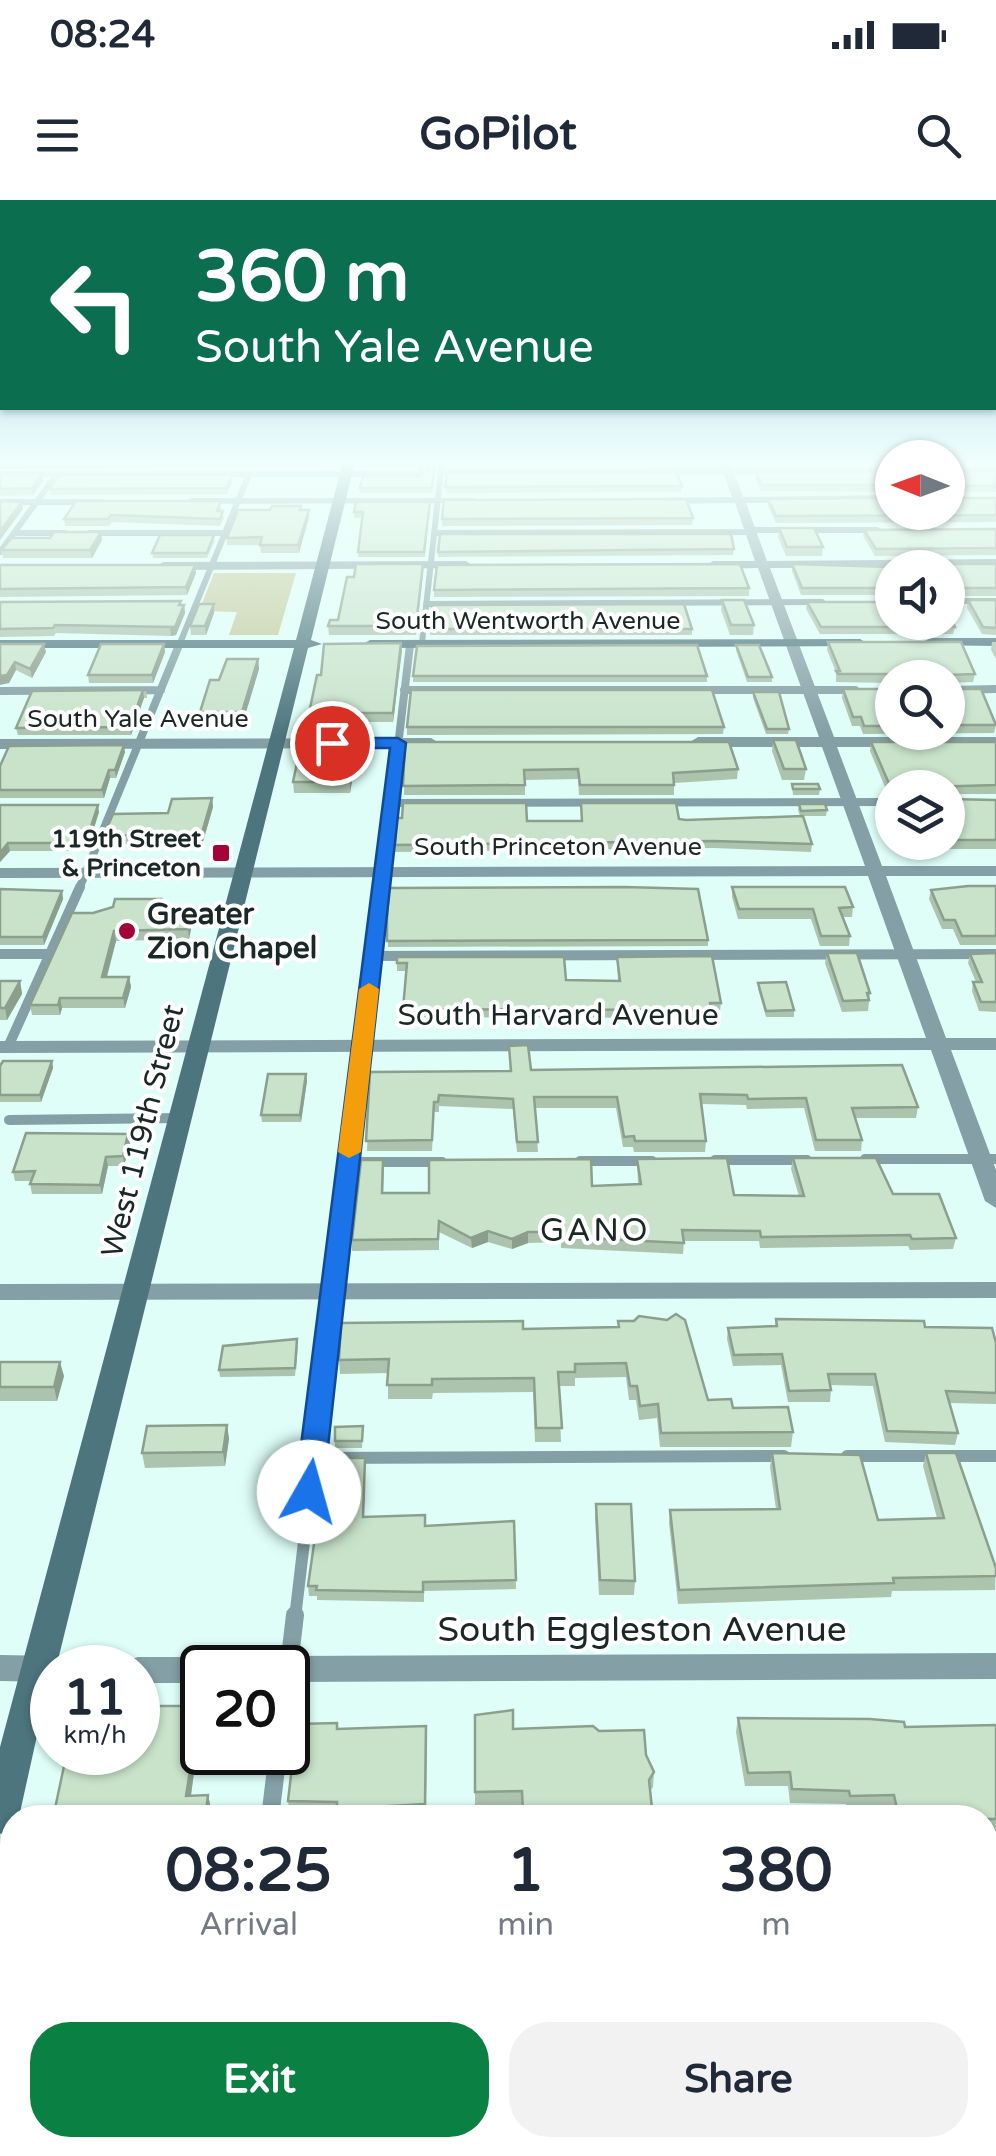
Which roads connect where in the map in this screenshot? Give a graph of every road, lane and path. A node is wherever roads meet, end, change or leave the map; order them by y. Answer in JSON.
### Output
{"nodes":[{"id":1,"x":216,"y":553,"type":"edge"},
{"id":2,"x":326,"y":553,"type":"edge"},
{"id":3,"x":432,"y":553,"type":"edge"},
{"id":4,"x":758,"y":553,"type":"edge"},
{"id":5,"x":996,"y":563,"type":"edge"},
{"id":6,"x":762,"y":564,"type":"junction"},
{"id":7,"x":489,"y":565,"type":"edge"},
{"id":8,"x":704,"y":565,"type":"edge"},
{"id":9,"x":154,"y":566,"type":"edge"},
{"id":10,"x":211,"y":566,"type":"junction"},
{"id":11,"x":323,"y":566,"type":"junction"},
{"id":12,"x":430,"y":566,"type":"junction"},
{"id":13,"x":996,"y":601,"type":"edge"},
{"id":14,"x":177,"y":602,"type":"edge"},
{"id":15,"x":196,"y":602,"type":"junction"},
{"id":16,"x":776,"y":602,"type":"junction"},
{"id":17,"x":835,"y":602,"type":"edge"},
{"id":18,"x":965,"y":602,"type":"edge"},
{"id":19,"x":426,"y":604,"type":"junction"},
{"id":20,"x":886,"y":642,"type":"edge"},
{"id":21,"x":904,"y":642,"type":"edge"},
{"id":22,"x":996,"y":642,"type":"edge"},
{"id":23,"x":791,"y":643,"type":"junction"},
{"id":24,"x":0,"y":644,"type":"edge"},
{"id":25,"x":180,"y":644,"type":"junction"},
{"id":26,"x":303,"y":644,"type":"junction"},
{"id":27,"x":340,"y":644,"type":"edge"},
{"id":28,"x":357,"y":644,"type":"edge"},
{"id":29,"x":416,"y":644,"type":"junction"},
{"id":30,"x":161,"y":690,"type":"junction"},
{"id":31,"x":404,"y":690,"type":"junction"},
{"id":32,"x":808,"y":690,"type":"junction"},
{"id":33,"x":861,"y":690,"type":"edge"},
{"id":34,"x":965,"y":690,"type":"edge"},
{"id":35,"x":996,"y":690,"type":"edge"},
{"id":36,"x":0,"y":691,"type":"edge"},
{"id":37,"x":687,"y":742,"type":"edge"},
{"id":38,"x":827,"y":742,"type":"junction"},
{"id":39,"x":996,"y":742,"type":"edge"},
{"id":40,"x":277,"y":743,"type":"junction"},
{"id":41,"x":398,"y":743,"type":"junction"},
{"id":42,"x":456,"y":743,"type":"edge"},
{"id":43,"x":0,"y":744,"type":"edge"},
{"id":44,"x":138,"y":744,"type":"junction"},
{"id":45,"x":850,"y":802,"type":"junction"},
{"id":46,"x":875,"y":802,"type":"edge"},
{"id":47,"x":391,"y":803,"type":"junction"},
{"id":48,"x":94,"y":805,"type":"edge"},
{"id":49,"x":113,"y":805,"type":"junction"},
{"id":50,"x":874,"y":871,"type":"junction"},
{"id":51,"x":996,"y":871,"type":"edge"},
{"id":52,"x":243,"y":872,"type":"junction"},
{"id":53,"x":383,"y":872,"type":"junction"},
{"id":54,"x":0,"y":873,"type":"edge"},
{"id":55,"x":86,"y":873,"type":"junction"},
{"id":56,"x":0,"y":954,"type":"edge"},
{"id":57,"x":49,"y":954,"type":"junction"},
{"id":58,"x":905,"y":954,"type":"junction"},
{"id":59,"x":996,"y":954,"type":"edge"},
{"id":60,"x":373,"y":956,"type":"junction"},
{"id":61,"x":939,"y":1044,"type":"junction"},
{"id":62,"x":996,"y":1044,"type":"edge"},
{"id":63,"x":198,"y":1046,"type":"junction"},
{"id":64,"x":362,"y":1046,"type":"junction"},
{"id":65,"x":4,"y":1047,"type":"edge"},
{"id":66,"x":180,"y":1118,"type":"junction"},
{"id":67,"x":9,"y":1120,"type":"dead end"},
{"id":68,"x":988,"y":1159,"type":"edge"},
{"id":69,"x":666,"y":1160,"type":"edge"},
{"id":70,"x":706,"y":1160,"type":"edge"},
{"id":71,"x":824,"y":1160,"type":"edge"},
{"id":72,"x":844,"y":1160,"type":"edge"},
{"id":73,"x":566,"y":1161,"type":"edge"},
{"id":74,"x":348,"y":1162,"type":"junction"},
{"id":75,"x":447,"y":1162,"type":"edge"},
{"id":76,"x":996,"y":1201,"type":"edge"},
{"id":77,"x":996,"y":1290,"type":"edge"},
{"id":78,"x":333,"y":1291,"type":"junction"},
{"id":79,"x":0,"y":1292,"type":"edge"},
{"id":80,"x":136,"y":1292,"type":"junction"},
{"id":81,"x":801,"y":1456,"type":"edge"},
{"id":82,"x":840,"y":1456,"type":"edge"},
{"id":83,"x":996,"y":1456,"type":"edge"},
{"id":84,"x":313,"y":1458,"type":"junction"},
{"id":85,"x":51,"y":1645,"type":"edge"},
{"id":86,"x":291,"y":1645,"type":"edge"},
{"id":87,"x":996,"y":1666,"type":"edge"},
{"id":88,"x":0,"y":1668,"type":"edge"},
{"id":89,"x":30,"y":1669,"type":"edge"},
{"id":90,"x":310,"y":1671,"type":"edge"},
{"id":91,"x":30,"y":1718,"type":"edge"},
{"id":92,"x":275,"y":1775,"type":"edge"},
{"id":93,"x":3,"y":1805,"type":"edge"},
{"id":94,"x":272,"y":1805,"type":"edge"}],
"edges":[{"from":1,"to":10,"type":"lane"},
{"from":2,"to":11,"type":"street","name":"West 119th Street"},
{"from":3,"to":12,"type":"lane"},
{"from":4,"to":6,"type":"street"},
{"from":5,"to":6,"type":"street"},
{"from":6,"to":8,"type":"street"},
{"from":6,"to":16,"type":"street"},
{"from":7,"to":12,"type":"street"},
{"from":9,"to":10,"type":"street"},
{"from":10,"to":11,"type":"street"},
{"from":10,"to":15,"type":"lane"},
{"from":11,"to":12,"type":"street"},
{"from":11,"to":26,"type":"street","name":"West 119th Street"},
{"from":12,"to":19,"type":"lane"},
{"from":13,"to":18,"type":"lane"},
{"from":14,"to":15,"type":"lane"},
{"from":15,"to":25,"type":"lane"},
{"from":16,"to":17,"type":"lane"},
{"from":16,"to":19,"type":"lane"},
{"from":16,"to":23,"type":"street"},
{"from":19,"to":29,"type":"lane"},
{"from":20,"to":23,"type":"street","name":"South Wentworth Avenue"},
{"from":21,"to":22,"type":"street"},
{"from":23,"to":29,"type":"street","name":"South Wentworth Avenue"},
{"from":23,"to":32,"type":"street"},
{"from":24,"to":25,"type":"street","name":"South Wentworth Avenue"},
{"from":25,"to":26,"type":"street","name":"South Wentworth Avenue"},
{"from":25,"to":30,"type":"lane"},
{"from":26,"to":27,"type":"street","name":"South Wentworth Avenue"},
{"from":26,"to":40,"type":"street","name":"West 119th Street"},
{"from":28,"to":29,"type":"street","name":"South Wentworth Avenue"},
{"from":29,"to":31,"type":"lane"},
{"from":30,"to":36,"type":"lane"},
{"from":30,"to":44,"type":"lane"},
{"from":31,"to":32,"type":"lane"},
{"from":31,"to":41,"type":"lane"},
{"from":32,"to":33,"type":"lane"},
{"from":32,"to":38,"type":"street"},
{"from":34,"to":35,"type":"lane"},
{"from":37,"to":38,"type":"street"},
{"from":38,"to":39,"type":"street"},
{"from":38,"to":45,"type":"street"},
{"from":40,"to":41,"type":"street","name":"South Yale Avenue"},
{"from":40,"to":44,"type":"street","name":"South Yale Avenue"},
{"from":40,"to":52,"type":"street","name":"West 119th Street"},
{"from":41,"to":42,"type":"street","name":"South Yale Avenue"},
{"from":41,"to":47,"type":"lane"},
{"from":43,"to":44,"type":"street","name":"South Yale Avenue"},
{"from":44,"to":49,"type":"lane"},
{"from":45,"to":46,"type":"lane"},
{"from":45,"to":47,"type":"lane"},
{"from":45,"to":50,"type":"street"},
{"from":47,"to":53,"type":"lane"},
{"from":48,"to":49,"type":"lane"},
{"from":49,"to":55,"type":"lane"},
{"from":50,"to":51,"type":"street","name":"South Princeton Avenue"},
{"from":50,"to":53,"type":"street","name":"South Princeton Avenue"},
{"from":50,"to":58,"type":"street"},
{"from":52,"to":53,"type":"street","name":"South Princeton Avenue"},
{"from":52,"to":55,"type":"street","name":"South Princeton Avenue"},
{"from":52,"to":63,"type":"street","name":"West 119th Street"},
{"from":53,"to":60,"type":"lane"},
{"from":54,"to":55,"type":"street","name":"South Princeton Avenue"},
{"from":55,"to":57,"type":"lane"},
{"from":56,"to":57,"type":"lane"},
{"from":57,"to":65,"type":"lane"},
{"from":58,"to":59,"type":"lane"},
{"from":58,"to":60,"type":"lane"},
{"from":58,"to":61,"type":"street"},
{"from":60,"to":64,"type":"lane"},
{"from":61,"to":62,"type":"street","name":"South Harvard Avenue"},
{"from":61,"to":64,"type":"street","name":"South Harvard Avenue"},
{"from":61,"to":68,"type":"street"},
{"from":63,"to":64,"type":"street","name":"South Harvard Avenue"},
{"from":63,"to":65,"type":"street","name":"South Harvard Avenue"},
{"from":63,"to":66,"type":"street","name":"West 119th Street"},
{"from":64,"to":74,"type":"lane"},
{"from":66,"to":67,"type":"lane"},
{"from":66,"to":80,"type":"street","name":"West 119th Street"},
{"from":68,"to":72,"type":"lane"},
{"from":68,"to":76,"type":"street"},
{"from":69,"to":73,"type":"lane"},
{"from":70,"to":71,"type":"lane"},
{"from":74,"to":75,"type":"lane"},
{"from":74,"to":78,"type":"lane"},
{"from":77,"to":78,"type":"street"},
{"from":78,"to":80,"type":"street"},
{"from":78,"to":84,"type":"lane"},
{"from":79,"to":80,"type":"street"},
{"from":80,"to":85,"type":"street","name":"West 119th Street"},
{"from":81,"to":84,"type":"lane"},
{"from":82,"to":83,"type":"lane"},
{"from":84,"to":86,"type":"lane"},
{"from":87,"to":90,"type":"street","name":"South Eggleston Avenue"},
{"from":88,"to":89,"type":"street"},
{"from":91,"to":93,"type":"street","name":"West 119th Street"},
{"from":92,"to":94,"type":"lane"}]}
